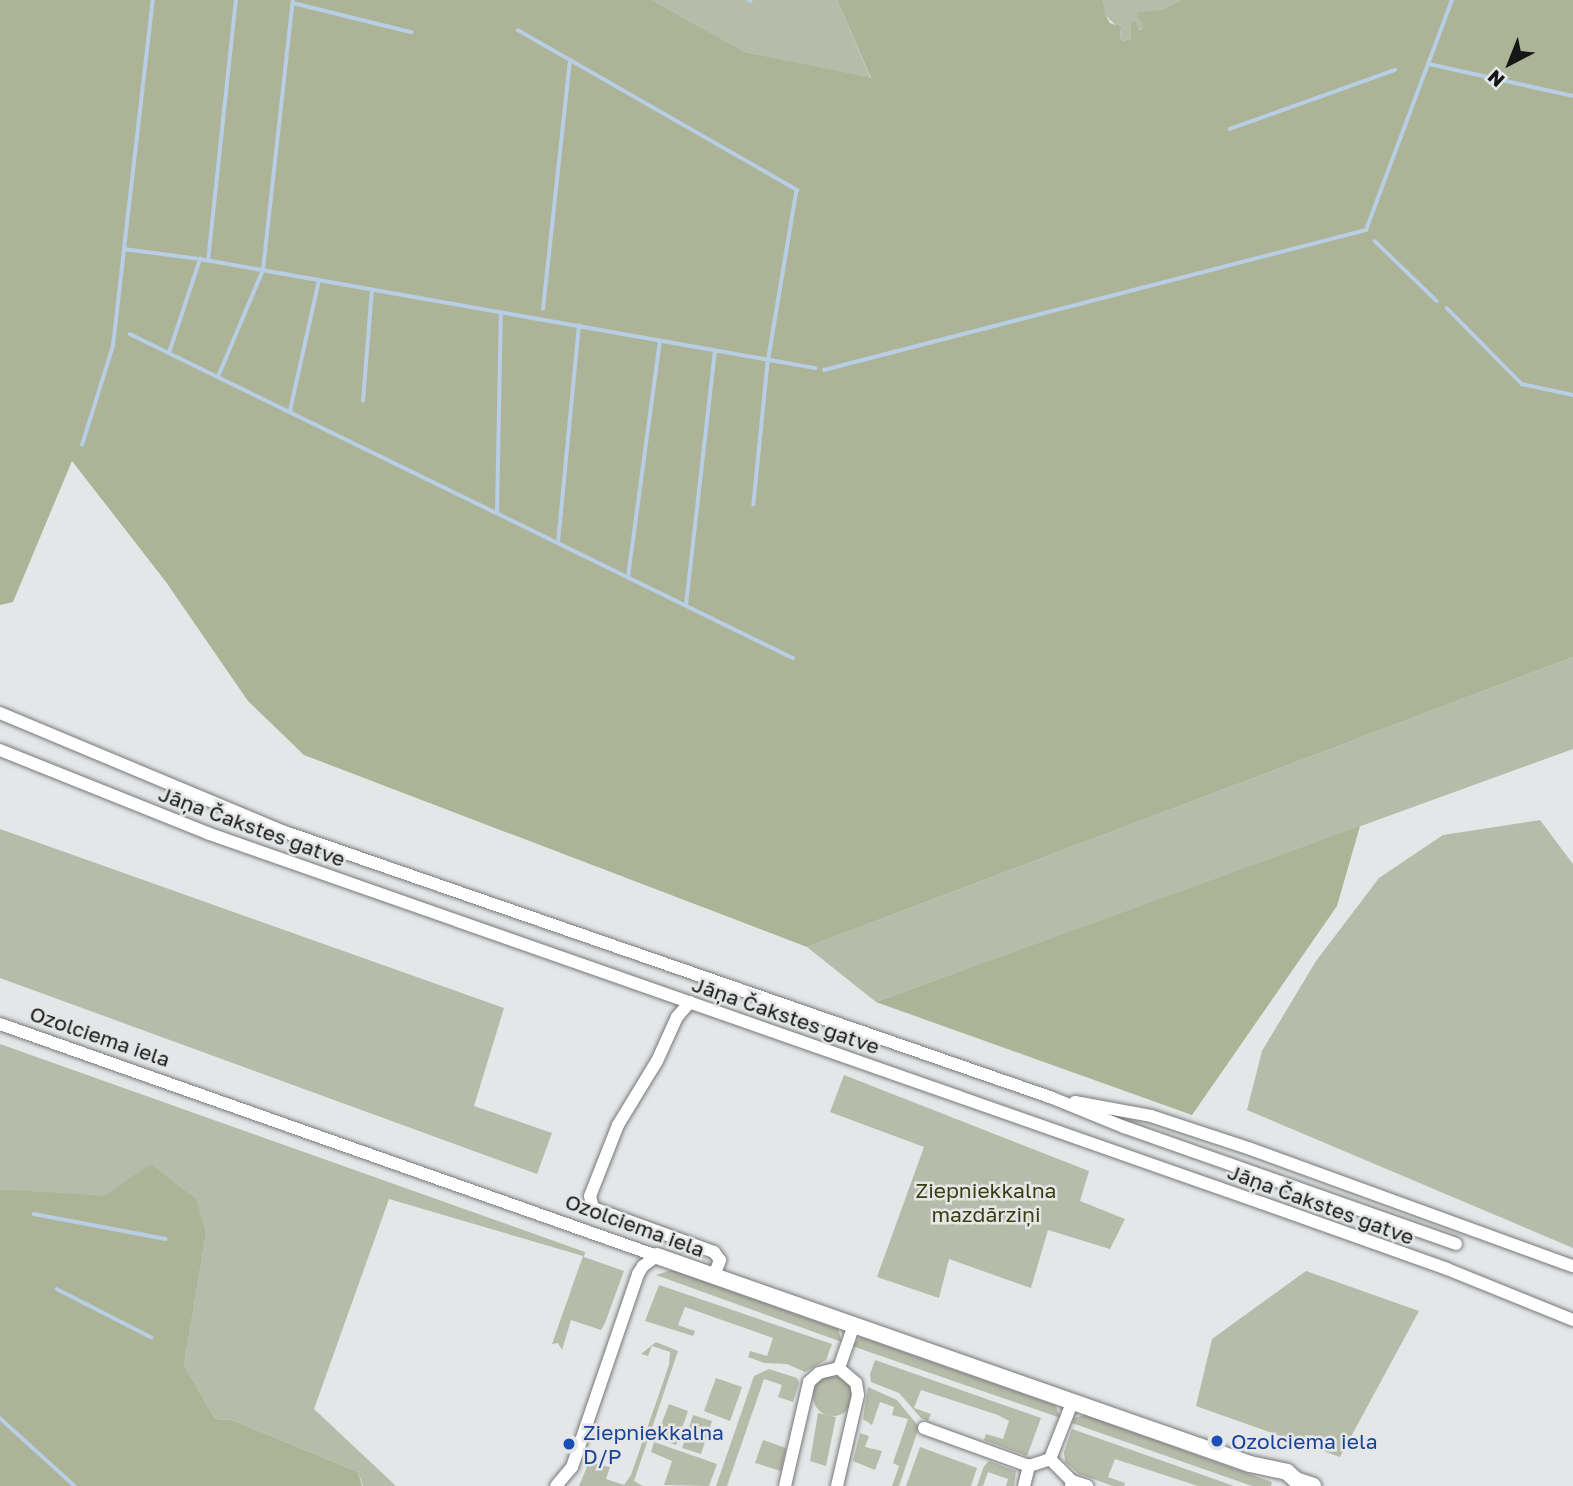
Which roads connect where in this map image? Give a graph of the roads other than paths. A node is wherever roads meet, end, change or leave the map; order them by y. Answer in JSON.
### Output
{"nodes":[{"id":1,"x":3,"y":713,"type":"edge"},
{"id":2,"x":0,"y":750,"type":"edge"},
{"id":3,"x":690,"y":1002,"type":"junction"},
{"id":4,"x":0,"y":1024,"type":"edge"},
{"id":5,"x":1050,"y":1097,"type":"junction"},
{"id":6,"x":1456,"y":1244,"type":"dead end"},
{"id":7,"x":657,"y":1256,"type":"junction"},
{"id":8,"x":1573,"y":1266,"type":"edge"},
{"id":9,"x":714,"y":1276,"type":"junction"},
{"id":10,"x":1573,"y":1320,"type":"edge"},
{"id":11,"x":854,"y":1325,"type":"junction"},
{"id":12,"x":839,"y":1368,"type":"junction"},
{"id":13,"x":1072,"y":1403,"type":"junction"},
{"id":14,"x":924,"y":1428,"type":"dead end"},
{"id":15,"x":1050,"y":1459,"type":"junction"},
{"id":16,"x":1029,"y":1466,"type":"junction"},
{"id":17,"x":1071,"y":1483,"type":"edge"},
{"id":18,"x":1295,"y":1483,"type":"edge"},
{"id":19,"x":556,"y":1486,"type":"edge"},
{"id":20,"x":785,"y":1486,"type":"edge"},
{"id":21,"x":837,"y":1486,"type":"edge"},
{"id":22,"x":1024,"y":1486,"type":"edge"},
{"id":23,"x":1087,"y":1486,"type":"edge"},
{"id":24,"x":1313,"y":1486,"type":"edge"}],
"edges":[{"from":1,"to":5,"type":"street","name":"Jāņa Čakstes gatve"},
{"from":2,"to":3,"type":"street","name":"Jāņa Čakstes gatve"},
{"from":3,"to":9,"type":"street"},
{"from":3,"to":10,"type":"street","name":"Jāņa Čakstes gatve"},
{"from":4,"to":7,"type":"street","name":"Ozolciema iela"},
{"from":5,"to":6,"type":"street","name":"Jāņa Čakstes gatve"},
{"from":5,"to":8,"type":"street"},
{"from":7,"to":9,"type":"street","name":"Ozolciema iela"},
{"from":7,"to":19,"type":"street"},
{"from":9,"to":11,"type":"street","name":"Ozolciema iela"},
{"from":11,"to":12,"type":"street"},
{"from":11,"to":13,"type":"street","name":"Ozolciema iela"},
{"from":12,"to":20,"type":"street"},
{"from":12,"to":21,"type":"street"},
{"from":13,"to":15,"type":"street"},
{"from":13,"to":18,"type":"street","name":"Ozolciema iela"},
{"from":14,"to":16,"type":"street"},
{"from":15,"to":16,"type":"street"},
{"from":15,"to":17,"type":"street"},
{"from":16,"to":22,"type":"street"},
{"from":17,"to":23,"type":"street"},
{"from":18,"to":24,"type":"street","name":"Ozolciema iela"}]}
